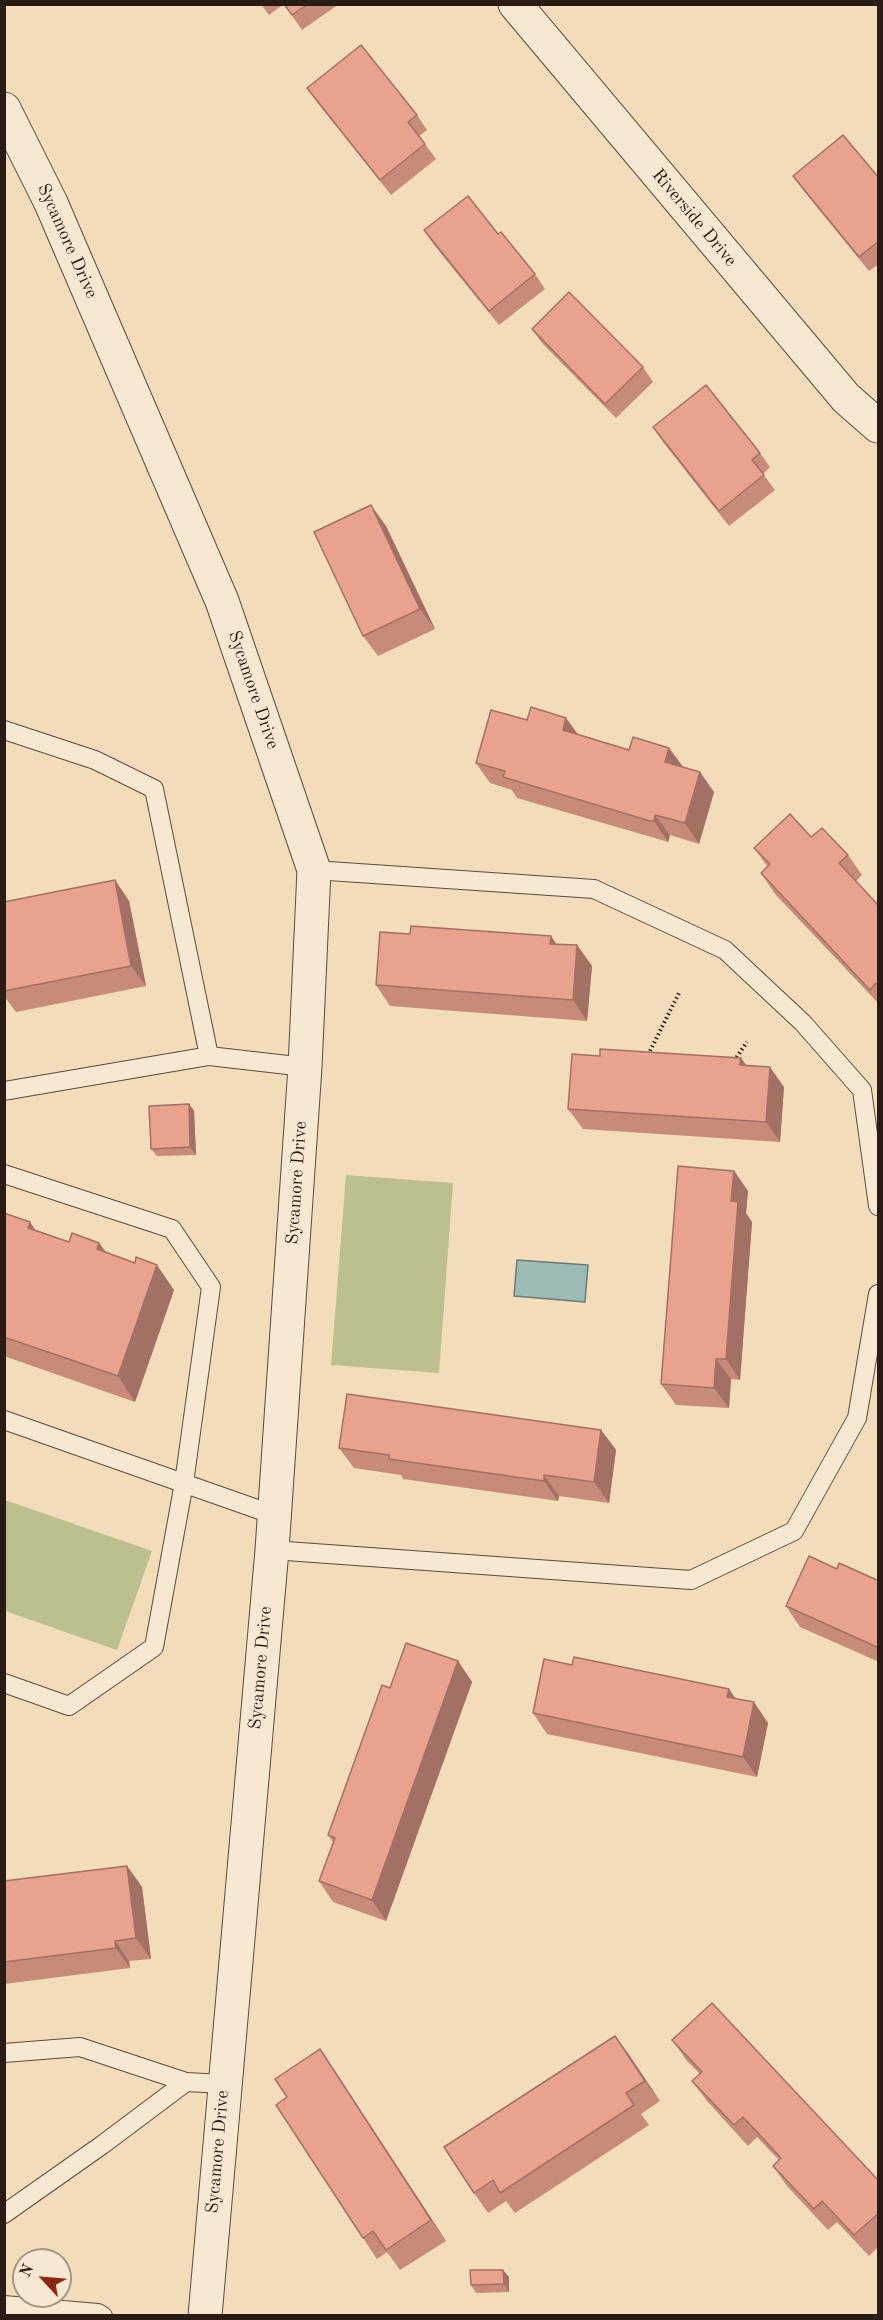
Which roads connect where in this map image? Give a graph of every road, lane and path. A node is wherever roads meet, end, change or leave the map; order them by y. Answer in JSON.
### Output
{"nodes":[{"id":1,"x":515,"y":4,"type":"edge"},
{"id":2,"x":4,"y":109,"type":"edge"},
{"id":3,"x":879,"y":426,"type":"edge"},
{"id":4,"x":4,"y":730,"type":"edge"},
{"id":5,"x":314,"y":870,"type":"junction"},
{"id":6,"x":680,"y":991,"type":"dead end"},
{"id":7,"x":747,"y":1042,"type":"dead end"},
{"id":8,"x":210,"y":1056,"type":"junction"},
{"id":9,"x":645,"y":1061,"type":"edge"},
{"id":10,"x":305,"y":1067,"type":"junction"},
{"id":11,"x":730,"y":1068,"type":"edge"},
{"id":12,"x":4,"y":1091,"type":"edge"},
{"id":13,"x":4,"y":1174,"type":"edge"},
{"id":14,"x":879,"y":1206,"type":"edge"},
{"id":15,"x":879,"y":1294,"type":"edge"},
{"id":16,"x":4,"y":1420,"type":"edge"},
{"id":17,"x":184,"y":1484,"type":"junction"},
{"id":18,"x":274,"y":1515,"type":"junction"},
{"id":19,"x":272,"y":1550,"type":"junction"},
{"id":20,"x":4,"y":1683,"type":"edge"},
{"id":21,"x":4,"y":2053,"type":"edge"},
{"id":22,"x":186,"y":2082,"type":"junction"},
{"id":23,"x":224,"y":2084,"type":"junction"},
{"id":24,"x":4,"y":2214,"type":"edge"},
{"id":25,"x":4,"y":2305,"type":"edge"},
{"id":26,"x":103,"y":2316,"type":"edge"},
{"id":27,"x":205,"y":2316,"type":"edge"}],
"edges":[{"from":1,"to":3,"type":"street","name":"Riverside Drive"},
{"from":2,"to":5,"type":"street","name":"Sycamore Drive"},
{"from":4,"to":8,"type":"lane"},
{"from":5,"to":10,"type":"street","name":"Sycamore Drive"},
{"from":5,"to":14,"type":"lane"},
{"from":6,"to":9,"type":"path"},
{"from":7,"to":11,"type":"path"},
{"from":8,"to":10,"type":"lane"},
{"from":8,"to":12,"type":"lane"},
{"from":10,"to":18,"type":"street","name":"Sycamore Drive"},
{"from":13,"to":17,"type":"lane"},
{"from":15,"to":19,"type":"lane"},
{"from":16,"to":17,"type":"lane"},
{"from":17,"to":18,"type":"lane"},
{"from":17,"to":20,"type":"lane"},
{"from":18,"to":19,"type":"street","name":"Sycamore Drive"},
{"from":19,"to":23,"type":"street","name":"Sycamore Drive"},
{"from":21,"to":22,"type":"lane"},
{"from":22,"to":23,"type":"lane"},
{"from":22,"to":24,"type":"lane"},
{"from":23,"to":27,"type":"street","name":"Sycamore Drive"},
{"from":25,"to":26,"type":"lane"}]}
